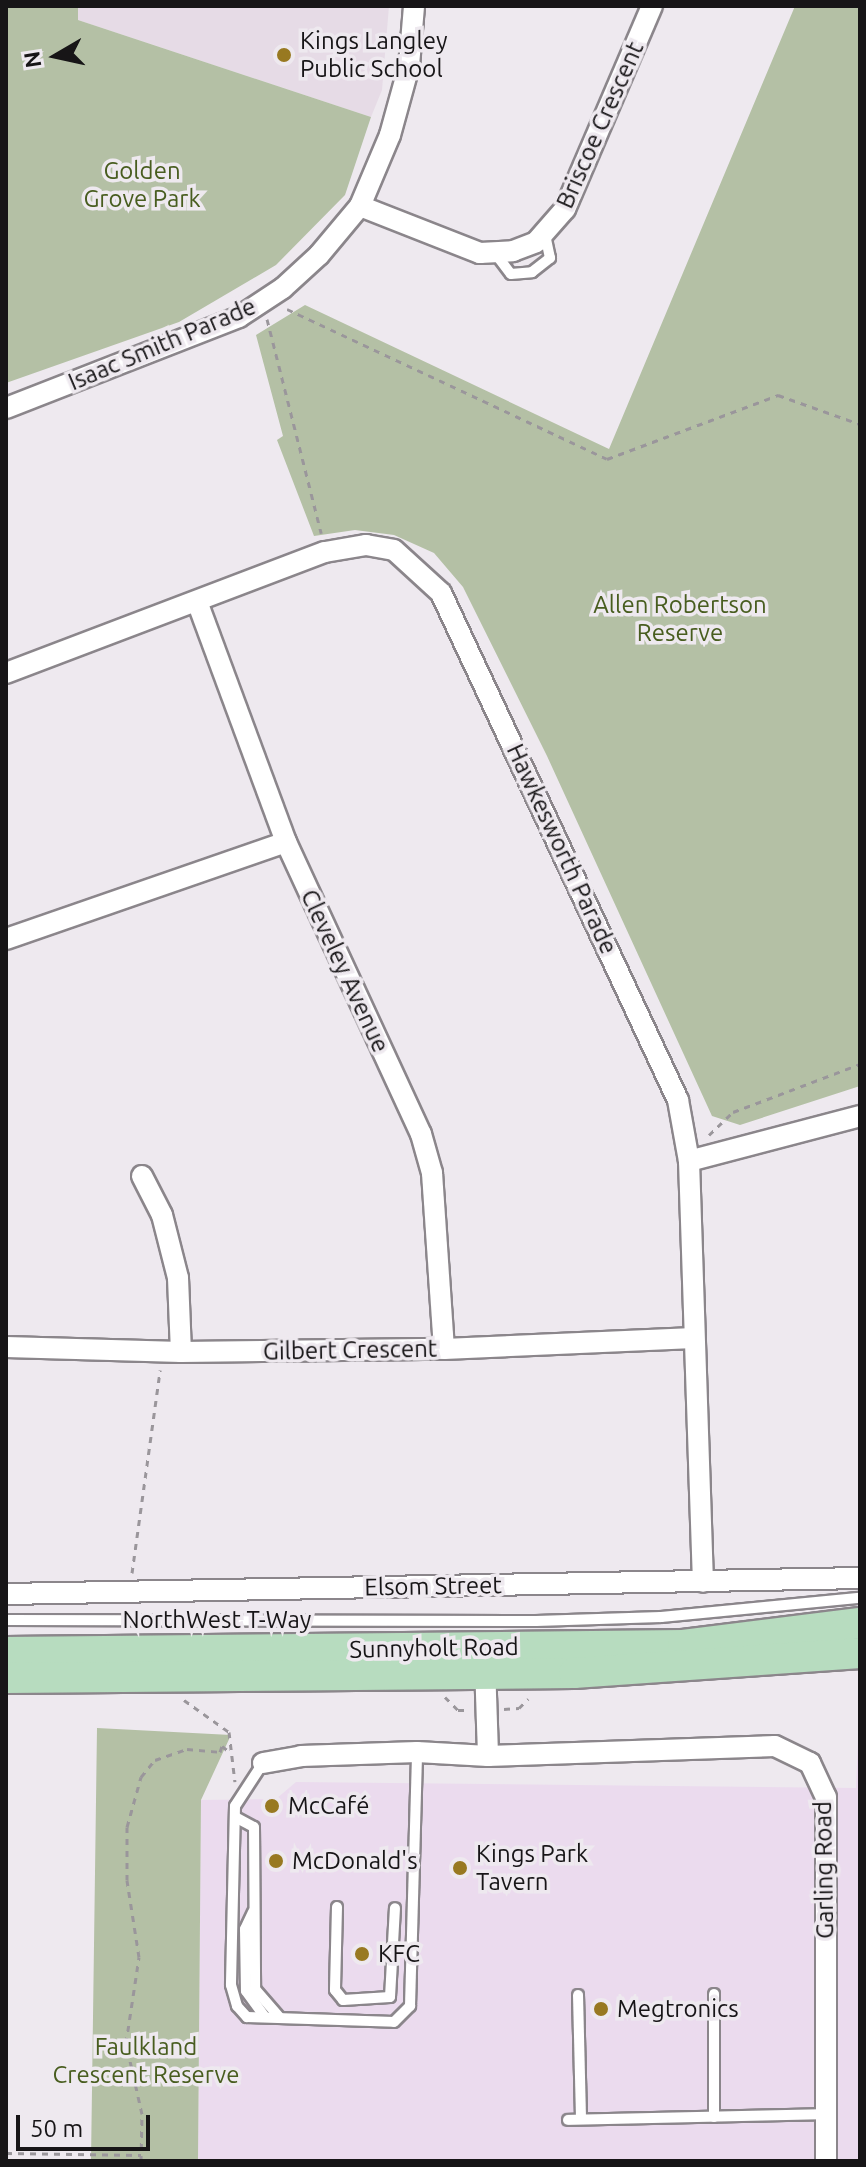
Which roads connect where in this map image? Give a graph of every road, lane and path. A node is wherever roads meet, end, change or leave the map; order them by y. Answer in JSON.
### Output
{"nodes":[{"id":1,"x":414,"y":6,"type":"edge"},
{"id":2,"x":652,"y":6,"type":"edge"},
{"id":3,"x":360,"y":206,"type":"junction"},
{"id":4,"x":267,"y":299,"type":"junction"},
{"id":5,"x":6,"y":408,"type":"edge"},
{"id":6,"x":860,"y":424,"type":"edge"},
{"id":7,"x":325,"y":552,"type":"junction"},
{"id":8,"x":198,"y":604,"type":"junction"},
{"id":9,"x":6,"y":673,"type":"edge"},
{"id":10,"x":286,"y":842,"type":"junction"},
{"id":11,"x":6,"y":939,"type":"edge"},
{"id":12,"x":860,"y":1064,"type":"edge"},
{"id":13,"x":860,"y":1116,"type":"edge"},
{"id":14,"x":709,"y":1135,"type":"dead end"},
{"id":15,"x":689,"y":1161,"type":"junction"},
{"id":16,"x":142,"y":1176,"type":"dead end"},
{"id":17,"x":694,"y":1338,"type":"junction"},
{"id":18,"x":6,"y":1347,"type":"edge"},
{"id":19,"x":444,"y":1349,"type":"junction"},
{"id":20,"x":172,"y":1352,"type":"junction"},
{"id":21,"x":860,"y":1578,"type":"edge"},
{"id":22,"x":703,"y":1582,"type":"junction"},
{"id":23,"x":129,"y":1593,"type":"junction"},
{"id":24,"x":6,"y":1594,"type":"edge"},
{"id":25,"x":860,"y":1598,"type":"edge"},
{"id":26,"x":6,"y":1620,"type":"edge"},
{"id":27,"x":860,"y":1623,"type":"edge"},
{"id":28,"x":6,"y":1652,"type":"edge"},
{"id":29,"x":860,"y":1653,"type":"edge"},
{"id":30,"x":484,"y":1661,"type":"junction"},
{"id":31,"x":6,"y":1678,"type":"edge"},
{"id":32,"x":181,"y":1698,"type":"dead end"},
{"id":33,"x":417,"y":1752,"type":"junction"},
{"id":34,"x":488,"y":1756,"type":"junction"},
{"id":35,"x":263,"y":1763,"type":"joint"},
{"id":36,"x":235,"y":1817,"type":"junction"},
{"id":37,"x":337,"y":1907,"type":"dead end"},
{"id":38,"x":395,"y":1908,"type":"dead end"},
{"id":39,"x":254,"y":1909,"type":"junction"},
{"id":40,"x":714,"y":1994,"type":"dead end"},
{"id":41,"x":578,"y":1995,"type":"dead end"},
{"id":42,"x":265,"y":2017,"type":"junction"},
{"id":43,"x":280,"y":2018,"type":"junction"},
{"id":44,"x":826,"y":2114,"type":"junction"},
{"id":45,"x":714,"y":2117,"type":"junction"},
{"id":46,"x":581,"y":2119,"type":"junction"},
{"id":47,"x":568,"y":2120,"type":"dead end"},
{"id":48,"x":6,"y":2153,"type":"edge"},
{"id":49,"x":141,"y":2155,"type":"junction"},
{"id":50,"x":141,"y":2161,"type":"edge"},
{"id":51,"x":826,"y":2161,"type":"edge"}],
"edges":[{"from":1,"to":3,"type":"street","name":"Isaac Smith Parade"},
{"from":2,"to":3,"type":"street","name":"Briscoe Crescent"},
{"from":3,"to":4,"type":"street","name":"Isaac Smith Parade"},
{"from":4,"to":5,"type":"street","name":"Isaac Smith Parade"},
{"from":4,"to":6,"type":"path"},
{"from":4,"to":7,"type":"path"},
{"from":7,"to":8,"type":"street","name":"Hawkesworth Parade"},
{"from":7,"to":15,"type":"street","name":"Hawkesworth Parade"},
{"from":8,"to":9,"type":"street","name":"Hawkesworth Parade"},
{"from":8,"to":10,"type":"street","name":"Cleveley Avenue"},
{"from":10,"to":11,"type":"street"},
{"from":10,"to":19,"type":"street","name":"Cleveley Avenue"},
{"from":12,"to":14,"type":"path"},
{"from":13,"to":15,"type":"street"},
{"from":15,"to":17,"type":"street","name":"Hawkesworth Parade"},
{"from":16,"to":20,"type":"street"},
{"from":17,"to":19,"type":"street","name":"Gilbert Crescent"},
{"from":17,"to":22,"type":"street","name":"Hawkesworth Parade"},
{"from":18,"to":20,"type":"street","name":"Gilbert Crescent"},
{"from":19,"to":20,"type":"street","name":"Gilbert Crescent"},
{"from":20,"to":23,"type":"path"},
{"from":21,"to":22,"type":"street","name":"Elsom Street"},
{"from":22,"to":23,"type":"street","name":"Elsom Street"},
{"from":23,"to":24,"type":"street","name":"Elsom Street"},
{"from":25,"to":26,"type":"lane","name":"NorthWest T-Way"},
{"from":27,"to":30,"type":"main road","name":"Sunnyholt Road"},
{"from":28,"to":30,"type":"main road","name":"Sunnyholt Road"},
{"from":29,"to":30,"type":"main road","name":"Sunnyholt Road"},
{"from":30,"to":31,"type":"main road","name":"Sunnyholt Road"},
{"from":30,"to":34,"type":"street"},
{"from":32,"to":49,"type":"path"},
{"from":33,"to":34,"type":"street","name":"Garling Road"},
{"from":33,"to":35,"type":"street","name":"Garling Road"},
{"from":33,"to":43,"type":"lane"},
{"from":34,"to":44,"type":"street","name":"Garling Road"},
{"from":35,"to":36,"type":"lane"},
{"from":36,"to":39,"type":"lane"},
{"from":36,"to":42,"type":"lane"},
{"from":37,"to":38,"type":"lane"},
{"from":39,"to":42,"type":"lane"},
{"from":39,"to":43,"type":"lane"},
{"from":40,"to":45,"type":"lane"},
{"from":41,"to":46,"type":"lane"},
{"from":42,"to":43,"type":"lane"},
{"from":44,"to":45,"type":"lane"},
{"from":44,"to":51,"type":"street","name":"Garling Road"},
{"from":45,"to":46,"type":"lane"},
{"from":46,"to":47,"type":"lane"},
{"from":48,"to":49,"type":"path"},
{"from":49,"to":50,"type":"path"}]}
